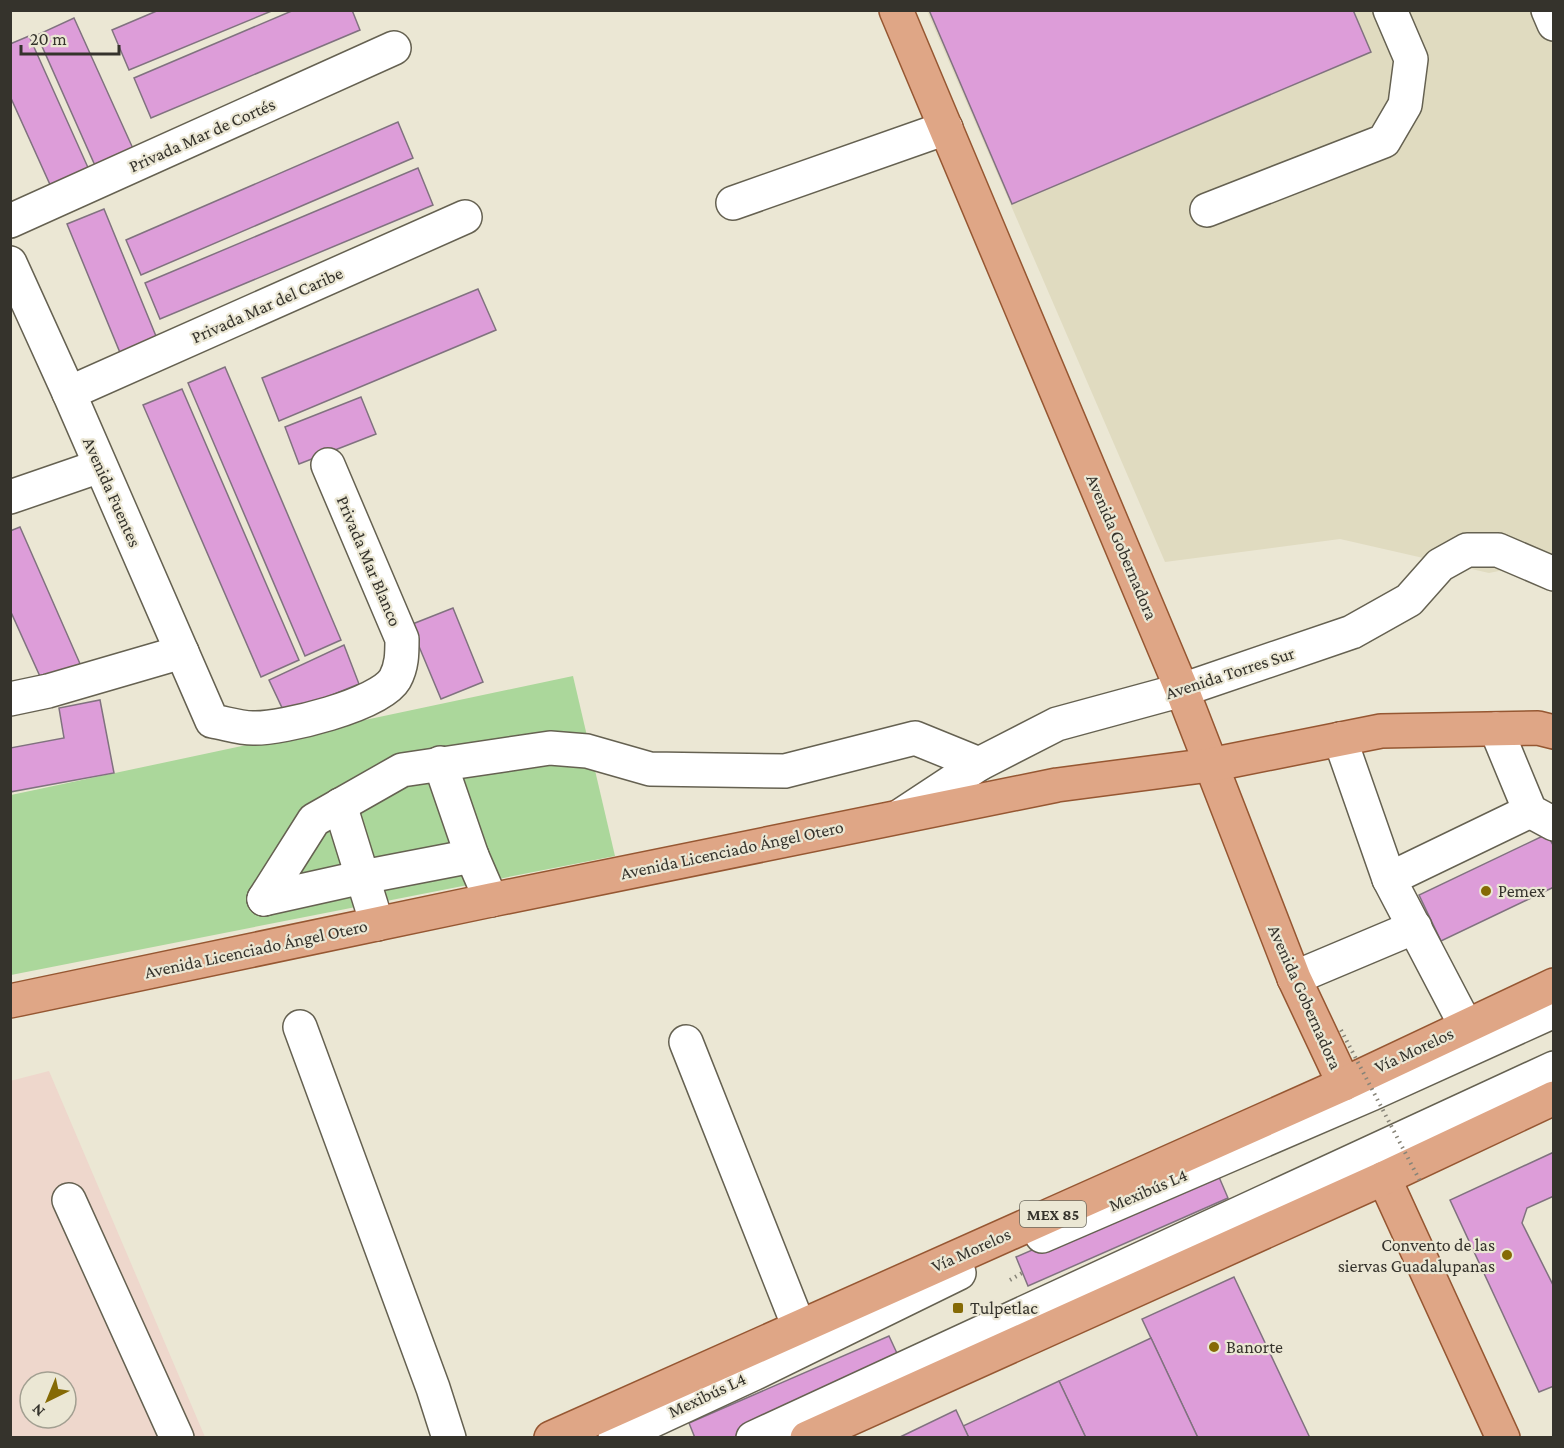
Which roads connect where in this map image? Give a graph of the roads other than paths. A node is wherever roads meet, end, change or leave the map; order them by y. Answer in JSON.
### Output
{"nodes":[{"id":1,"x":896,"y":10,"type":"edge"},
{"id":2,"x":1390,"y":10,"type":"edge"},
{"id":3,"x":1548,"y":10,"type":"edge"},
{"id":4,"x":1554,"y":24,"type":"edge"},
{"id":5,"x":394,"y":48,"type":"dead end"},
{"id":6,"x":946,"y":128,"type":"junction"},
{"id":7,"x":733,"y":203,"type":"dead end"},
{"id":8,"x":1207,"y":210,"type":"dead end"},
{"id":9,"x":465,"y":217,"type":"dead end"},
{"id":10,"x":10,"y":221,"type":"edge"},
{"id":11,"x":13,"y":275,"type":"edge"},
{"id":12,"x":69,"y":393,"type":"junction"},
{"id":13,"x":328,"y":465,"type":"dead end"},
{"id":14,"x":100,"y":466,"type":"junction"},
{"id":15,"x":10,"y":497,"type":"edge"},
{"id":16,"x":1554,"y":574,"type":"edge"},
{"id":17,"x":182,"y":652,"type":"junction"},
{"id":18,"x":1182,"y":690,"type":"junction"},
{"id":19,"x":10,"y":699,"type":"edge"},
{"id":20,"x":212,"y":721,"type":"joint"},
{"id":21,"x":1496,"y":729,"type":"junction"},
{"id":22,"x":1554,"y":732,"type":"edge"},
{"id":23,"x":1340,"y":739,"type":"junction"},
{"id":24,"x":440,"y":763,"type":"junction"},
{"id":25,"x":979,"y":764,"type":"junction"},
{"id":26,"x":1210,"y":765,"type":"junction"},
{"id":27,"x":340,"y":805,"type":"junction"},
{"id":28,"x":900,"y":816,"type":"junction"},
{"id":29,"x":1542,"y":818,"type":"edge"},
{"id":30,"x":472,"y":856,"type":"junction"},
{"id":31,"x":363,"y":877,"type":"junction"},
{"id":32,"x":1389,"y":879,"type":"junction"},
{"id":33,"x":491,"y":900,"type":"junction"},
{"id":34,"x":377,"y":924,"type":"junction"},
{"id":35,"x":1415,"y":927,"type":"junction"},
{"id":36,"x":1294,"y":978,"type":"junction"},
{"id":37,"x":1554,"y":985,"type":"edge"},
{"id":38,"x":10,"y":1000,"type":"edge"},
{"id":39,"x":1554,"y":1011,"type":"edge"},
{"id":40,"x":1466,"y":1026,"type":"junction"},
{"id":41,"x":300,"y":1027,"type":"dead end"},
{"id":42,"x":686,"y":1042,"type":"dead end"},
{"id":43,"x":1554,"y":1068,"type":"edge"},
{"id":44,"x":1344,"y":1084,"type":"junction"},
{"id":45,"x":1554,"y":1098,"type":"edge"},
{"id":46,"x":1384,"y":1178,"type":"junction"},
{"id":47,"x":69,"y":1200,"type":"dead end"},
{"id":48,"x":799,"y":1327,"type":"junction"},
{"id":49,"x":177,"y":1437,"type":"edge"},
{"id":50,"x":449,"y":1437,"type":"edge"},
{"id":51,"x":551,"y":1437,"type":"edge"},
{"id":52,"x":615,"y":1437,"type":"edge"},
{"id":53,"x":753,"y":1437,"type":"edge"},
{"id":54,"x":807,"y":1437,"type":"edge"},
{"id":55,"x":1503,"y":1437,"type":"edge"}],
"edges":[{"from":1,"to":6,"type":"main road","name":"Avenida Gobernadora"},
{"from":2,"to":8,"type":"street"},
{"from":3,"to":4,"type":"street"},
{"from":5,"to":10,"type":"street","name":"Privada Mar de Cortés"},
{"from":6,"to":7,"type":"street"},
{"from":6,"to":18,"type":"main road","name":"Avenida Gobernadora"},
{"from":9,"to":12,"type":"street","name":"Privada Mar del Caribe"},
{"from":11,"to":12,"type":"street","name":"Avenida Fuentes"},
{"from":12,"to":14,"type":"street","name":"Avenida Fuentes"},
{"from":13,"to":20,"type":"street","name":"Privada Mar Blanco"},
{"from":14,"to":15,"type":"street"},
{"from":14,"to":17,"type":"street","name":"Avenida Fuentes"},
{"from":16,"to":18,"type":"street","name":"Avenida Torres Sur"},
{"from":17,"to":19,"type":"street"},
{"from":17,"to":20,"type":"street","name":"Avenida Fuentes"},
{"from":18,"to":25,"type":"street","name":"Avenida Torres Sur"},
{"from":18,"to":26,"type":"main road","name":"Avenida Gobernadora"},
{"from":21,"to":22,"type":"main road","name":"Avenida Licenciado Ángel Otero"},
{"from":21,"to":23,"type":"main road","name":"Avenida Licenciado Ángel Otero"},
{"from":21,"to":29,"type":"street"},
{"from":23,"to":26,"type":"main road","name":"Avenida Licenciado Ángel Otero"},
{"from":23,"to":32,"type":"street"},
{"from":24,"to":25,"type":"street"},
{"from":24,"to":27,"type":"street"},
{"from":24,"to":30,"type":"street"},
{"from":25,"to":28,"type":"street","name":"Avenida Torres Sur"},
{"from":26,"to":28,"type":"main road","name":"Avenida Licenciado Ángel Otero"},
{"from":26,"to":36,"type":"main road","name":"Avenida Gobernadora"},
{"from":27,"to":31,"type":"street"},
{"from":27,"to":31,"type":"street"},
{"from":28,"to":33,"type":"main road","name":"Avenida Licenciado Ángel Otero"},
{"from":29,"to":32,"type":"street"},
{"from":30,"to":31,"type":"street"},
{"from":30,"to":33,"type":"street"},
{"from":31,"to":34,"type":"street"},
{"from":32,"to":35,"type":"street"},
{"from":33,"to":34,"type":"main road","name":"Avenida Licenciado Ángel Otero"},
{"from":34,"to":38,"type":"main road","name":"Avenida Licenciado Ángel Otero"},
{"from":35,"to":36,"type":"street"},
{"from":35,"to":40,"type":"street"},
{"from":36,"to":44,"type":"main road","name":"Avenida Gobernadora"},
{"from":37,"to":40,"type":"main road","name":"Vía Morelos","number":"MEX 85"},
{"from":39,"to":52,"type":"street","name":"Mexibús L4"},
{"from":40,"to":44,"type":"main road","name":"Vía Morelos","number":"MEX 85"},
{"from":41,"to":50,"type":"street"},
{"from":42,"to":48,"type":"street"},
{"from":43,"to":53,"type":"street"},
{"from":44,"to":48,"type":"main road","name":"Vía Morelos","number":"MEX 85"},
{"from":45,"to":46,"type":"main road"},
{"from":46,"to":54,"type":"main road"},
{"from":46,"to":55,"type":"main road"},
{"from":47,"to":49,"type":"street"},
{"from":48,"to":51,"type":"main road","name":"Vía Morelos","number":"MEX 85"}]}
